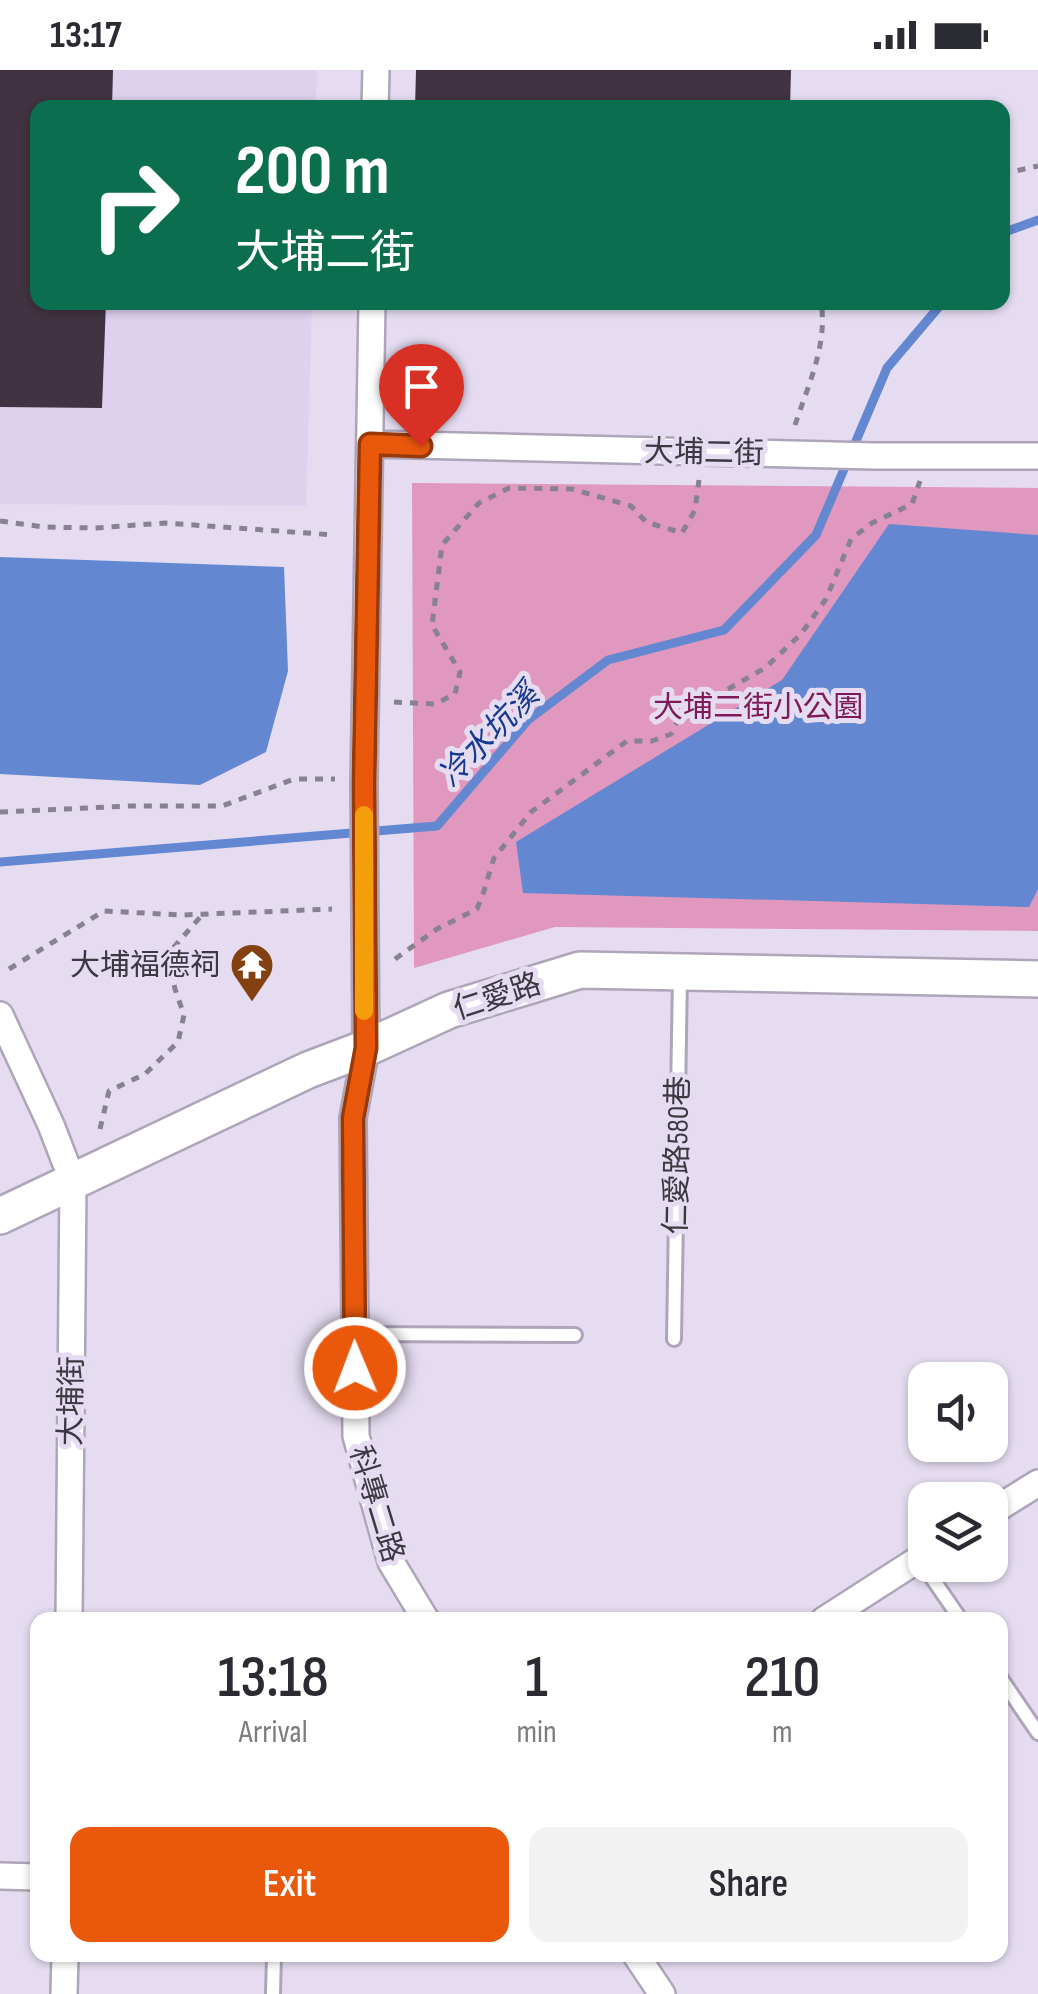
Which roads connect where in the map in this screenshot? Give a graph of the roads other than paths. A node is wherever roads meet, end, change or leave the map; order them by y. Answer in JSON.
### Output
{"nodes":[{"id":1,"x":376,"y":70,"type":"edge"},
{"id":2,"x":376,"y":100,"type":"edge"},
{"id":3,"x":372,"y":310,"type":"edge"},
{"id":4,"x":370,"y":444,"type":"junction"},
{"id":5,"x":1038,"y":456,"type":"edge"},
{"id":6,"x":680,"y":972,"type":"junction"},
{"id":7,"x":1038,"y":978,"type":"edge"},
{"id":8,"x":0,"y":1015,"type":"edge"},
{"id":9,"x":366,"y":1048,"type":"junction"},
{"id":10,"x":73,"y":1182,"type":"junction"},
{"id":11,"x":0,"y":1216,"type":"edge"},
{"id":12,"x":355,"y":1334,"type":"junction"},
{"id":13,"x":575,"y":1335,"type":"dead end"},
{"id":14,"x":674,"y":1339,"type":"dead end"},
{"id":15,"x":1038,"y":1483,"type":"edge"},
{"id":16,"x":1008,"y":1502,"type":"edge"},
{"id":17,"x":908,"y":1566,"type":"edge"},
{"id":18,"x":937,"y":1582,"type":"edge"},
{"id":19,"x":69,"y":1612,"type":"edge"},
{"id":20,"x":421,"y":1612,"type":"edge"},
{"id":21,"x":836,"y":1612,"type":"edge"},
{"id":22,"x":956,"y":1612,"type":"edge"},
{"id":23,"x":1008,"y":1689,"type":"edge"},
{"id":24,"x":1038,"y":1733,"type":"edge"},
{"id":25,"x":0,"y":1876,"type":"edge"},
{"id":26,"x":30,"y":1877,"type":"edge"},
{"id":27,"x":65,"y":1962,"type":"edge"},
{"id":28,"x":274,"y":1962,"type":"edge"},
{"id":29,"x":641,"y":1962,"type":"edge"},
{"id":30,"x":64,"y":1994,"type":"edge"},
{"id":31,"x":273,"y":1994,"type":"edge"},
{"id":32,"x":662,"y":1994,"type":"edge"}],
"edges":[{"from":1,"to":2,"type":"street"},
{"from":3,"to":4,"type":"street","name":"科專二路"},
{"from":4,"to":5,"type":"street","name":"大埔二街"},
{"from":4,"to":9,"type":"street","name":"科專二路"},
{"from":6,"to":7,"type":"street","name":"仁愛路"},
{"from":6,"to":9,"type":"street","name":"仁愛路"},
{"from":6,"to":14,"type":"lane","name":"仁愛路580巷"},
{"from":8,"to":10,"type":"street"},
{"from":9,"to":10,"type":"street","name":"仁愛路"},
{"from":9,"to":12,"type":"street","name":"科專二路"},
{"from":10,"to":11,"type":"street","name":"仁愛路"},
{"from":10,"to":19,"type":"street","name":"大埔街"},
{"from":12,"to":13,"type":"lane"},
{"from":12,"to":20,"type":"street","name":"科專二路"},
{"from":15,"to":16,"type":"street"},
{"from":17,"to":21,"type":"street"},
{"from":18,"to":22,"type":"lane"},
{"from":23,"to":24,"type":"lane"},
{"from":25,"to":26,"type":"street"},
{"from":27,"to":30,"type":"street"},
{"from":28,"to":31,"type":"lane"},
{"from":29,"to":32,"type":"street"}]}
